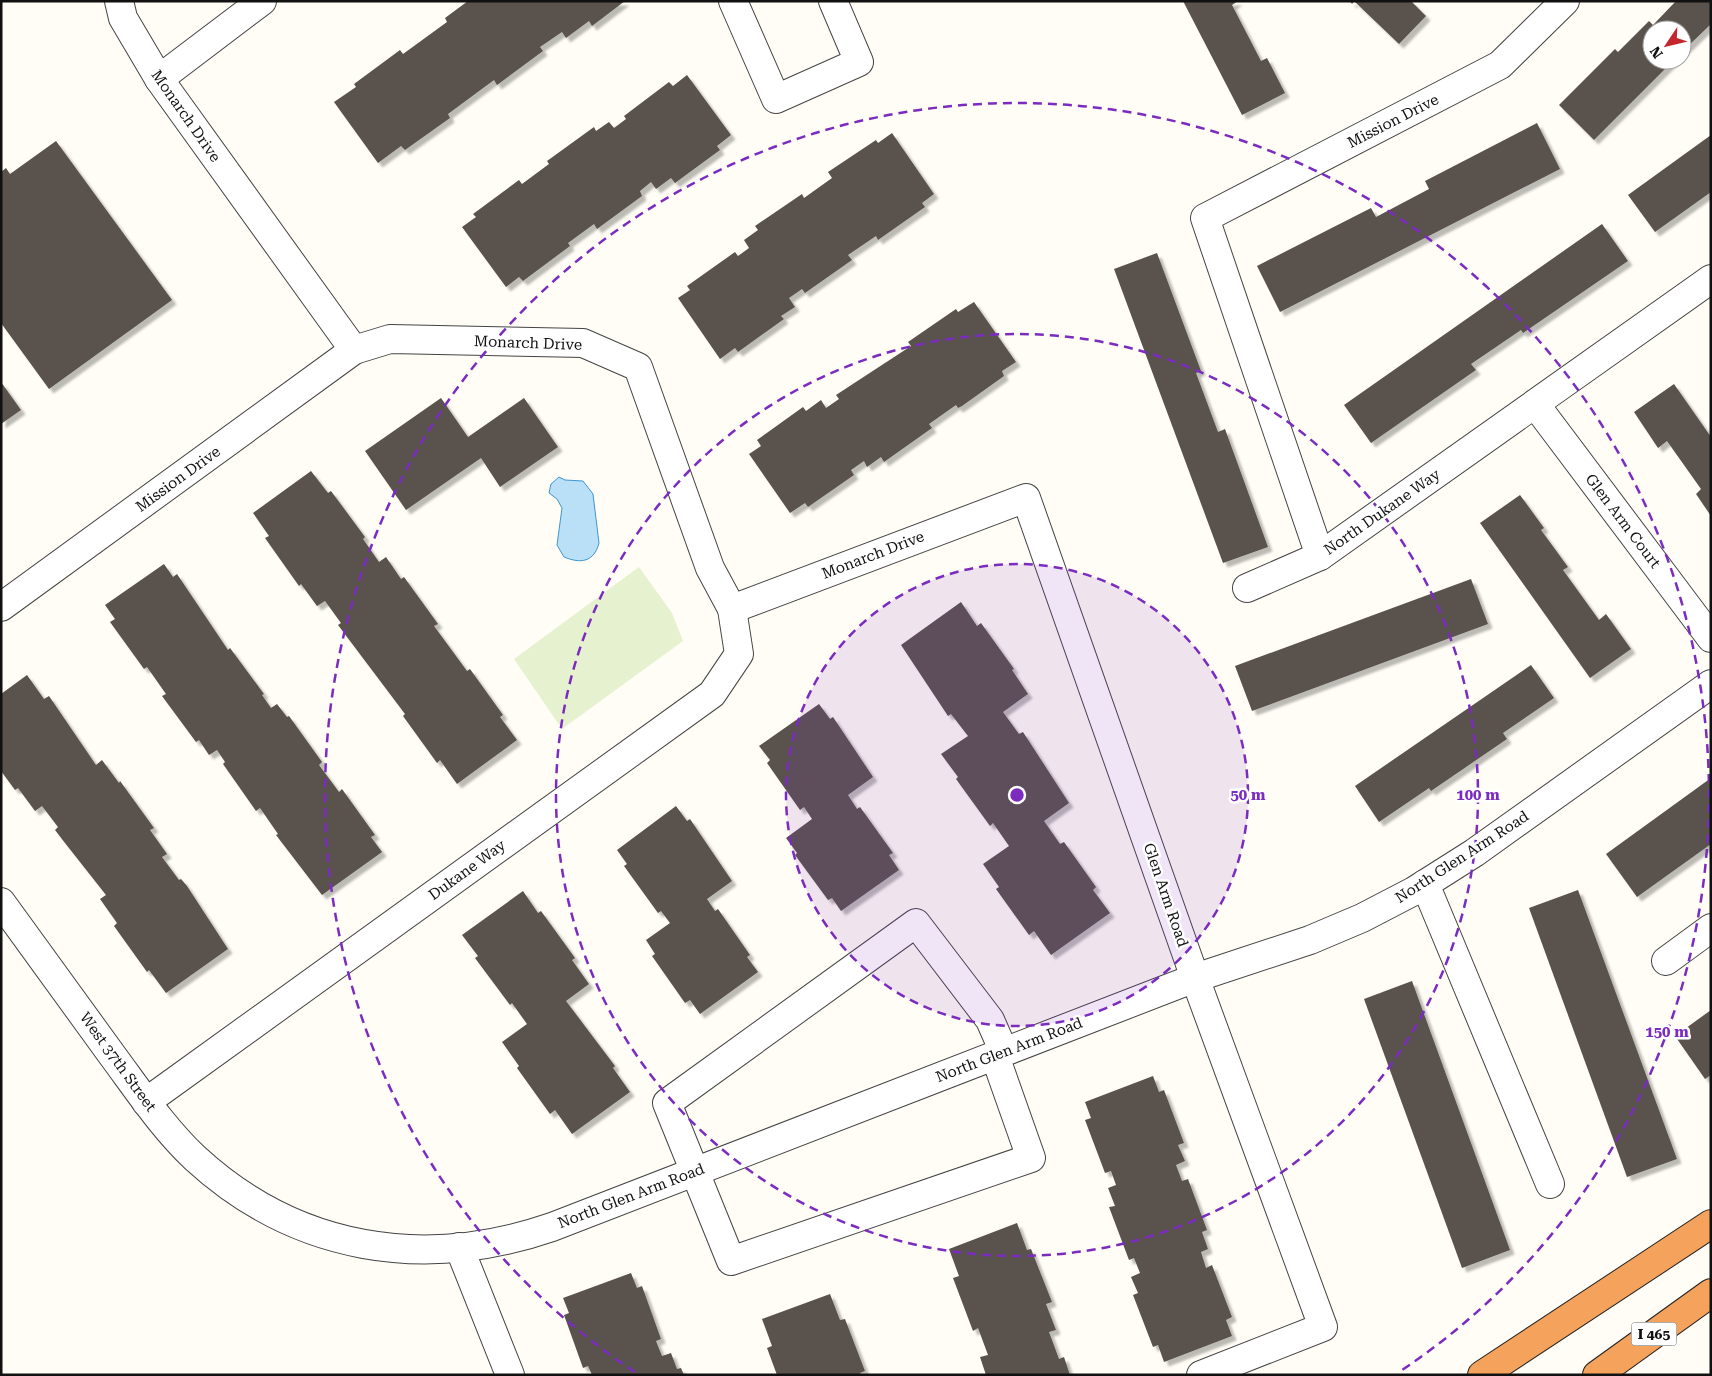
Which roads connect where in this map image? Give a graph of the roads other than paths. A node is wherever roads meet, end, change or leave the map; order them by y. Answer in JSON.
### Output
{"nodes":[{"id":1,"x":118,"y":1,"type":"edge"},
{"id":2,"x":262,"y":1,"type":"edge"},
{"id":3,"x":733,"y":1,"type":"edge"},
{"id":4,"x":833,"y":1,"type":"edge"},
{"id":5,"x":1565,"y":1,"type":"edge"},
{"id":6,"x":159,"y":79,"type":"junction"},
{"id":7,"x":1205,"y":218,"type":"joint"},
{"id":8,"x":1711,"y":278,"type":"edge"},
{"id":9,"x":354,"y":350,"type":"junction"},
{"id":10,"x":1535,"y":404,"type":"junction"},
{"id":11,"x":1026,"y":498,"type":"joint"},
{"id":12,"x":1320,"y":556,"type":"junction"},
{"id":13,"x":1246,"y":588,"type":"dead end"},
{"id":14,"x":1,"y":607,"type":"edge"},
{"id":15,"x":732,"y":609,"type":"junction"},
{"id":16,"x":1711,"y":638,"type":"edge"},
{"id":17,"x":1711,"y":684,"type":"edge"},
{"id":18,"x":1426,"y":884,"type":"junction"},
{"id":19,"x":1,"y":902,"type":"edge"},
{"id":20,"x":1711,"y":928,"type":"edge"},
{"id":21,"x":1666,"y":961,"type":"dead end"},
{"id":22,"x":1195,"y":978,"type":"junction"},
{"id":23,"x":1000,"y":1054,"type":"junction"},
{"id":24,"x":146,"y":1102,"type":"junction"},
{"id":25,"x":695,"y":1171,"type":"junction"},
{"id":26,"x":1550,"y":1184,"type":"dead end"},
{"id":27,"x":256,"y":1201,"type":"joint"},
{"id":28,"x":1711,"y":1224,"type":"edge"},
{"id":29,"x":459,"y":1247,"type":"junction"},
{"id":30,"x":1711,"y":1293,"type":"edge"},
{"id":31,"x":510,"y":1375,"type":"edge"},
{"id":32,"x":1201,"y":1375,"type":"edge"},
{"id":33,"x":1482,"y":1375,"type":"edge"},
{"id":34,"x":1597,"y":1375,"type":"edge"}],
"edges":[{"from":1,"to":6,"type":"street","name":"Monarch Drive"},
{"from":2,"to":6,"type":"street"},
{"from":3,"to":4,"type":"street"},
{"from":5,"to":7,"type":"street","name":"Mission Drive"},
{"from":6,"to":9,"type":"street","name":"Monarch Drive"},
{"from":7,"to":12,"type":"street","name":"North Dukane Way"},
{"from":8,"to":10,"type":"street","name":"North Dukane Way"},
{"from":9,"to":14,"type":"street","name":"Mission Drive"},
{"from":9,"to":15,"type":"street","name":"Monarch Drive"},
{"from":10,"to":12,"type":"street","name":"North Dukane Way"},
{"from":10,"to":16,"type":"street","name":"Glen Arm Court"},
{"from":11,"to":15,"type":"street","name":"Monarch Drive"},
{"from":11,"to":22,"type":"street","name":"Glen Arm Road"},
{"from":12,"to":13,"type":"street"},
{"from":15,"to":24,"type":"street","name":"Dukane Way"},
{"from":17,"to":18,"type":"street","name":"North Glen Arm Road"},
{"from":18,"to":22,"type":"street","name":"North Glen Arm Road"},
{"from":18,"to":26,"type":"street"},
{"from":19,"to":24,"type":"street","name":"West 37th Street"},
{"from":20,"to":21,"type":"street"},
{"from":22,"to":23,"type":"street","name":"North Glen Arm Road"},
{"from":22,"to":32,"type":"street","name":"Glen Arm Road"},
{"from":23,"to":25,"type":"street","name":"North Glen Arm Road"},
{"from":23,"to":25,"type":"street"},
{"from":23,"to":25,"type":"street"},
{"from":24,"to":27,"type":"street","name":"West 37th Street"},
{"from":25,"to":29,"type":"street","name":"North Glen Arm Road"},
{"from":27,"to":29,"type":"street","name":"North Glen Arm Road"},
{"from":28,"to":33,"type":"highway"},
{"from":29,"to":31,"type":"street"},
{"from":30,"to":34,"type":"highway","number":"I 465"}]}
